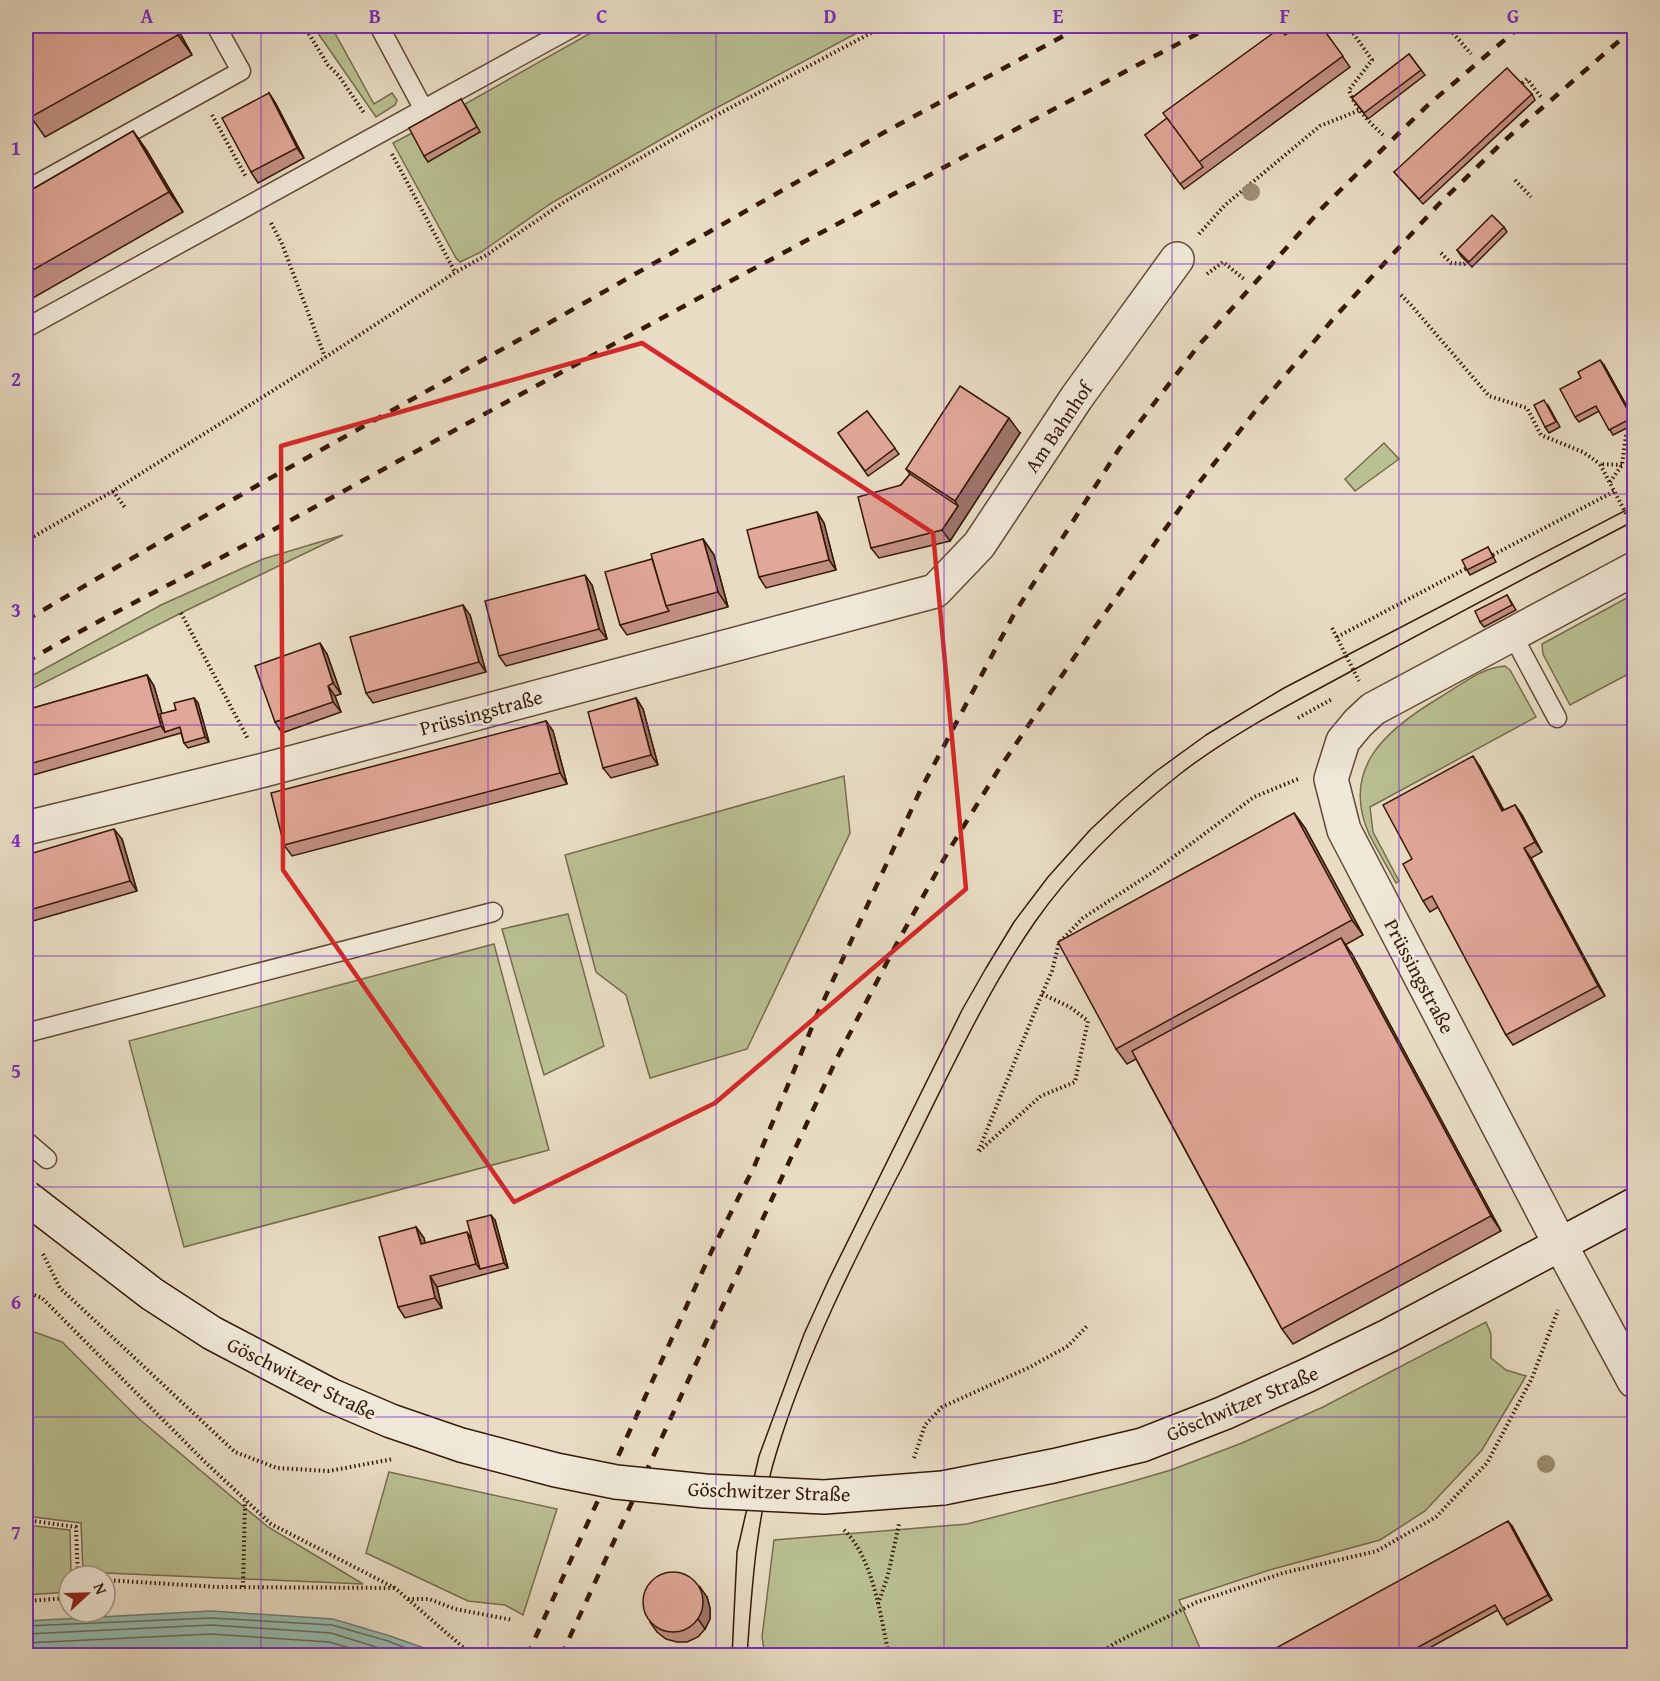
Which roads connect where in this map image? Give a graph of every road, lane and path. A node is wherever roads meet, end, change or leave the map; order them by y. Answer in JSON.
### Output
{"nodes":[{"id":1,"x":216,"y":26,"type":"edge"},
{"id":2,"x":379,"y":26,"type":"edge"},
{"id":3,"x":575,"y":26,"type":"edge"},
{"id":4,"x":884,"y":26,"type":"edge"},
{"id":5,"x":1348,"y":26,"type":"edge"},
{"id":6,"x":1447,"y":26,"type":"edge"},
{"id":7,"x":1471,"y":54,"type":"dead end"},
{"id":8,"x":1511,"y":93,"type":"edge"},
{"id":9,"x":1541,"y":97,"type":"dead end"},
{"id":10,"x":1370,"y":105,"type":"edge"},
{"id":11,"x":423,"y":108,"type":"junction"},
{"id":12,"x":1361,"y":111,"type":"junction"},
{"id":13,"x":1383,"y":135,"type":"dead end"},
{"id":14,"x":1515,"y":180,"type":"dead end"},
{"id":15,"x":26,"y":192,"type":"edge"},
{"id":16,"x":1531,"y":197,"type":"dead end"},
{"id":17,"x":26,"y":201,"type":"edge"},
{"id":18,"x":1441,"y":253,"type":"dead end"},
{"id":19,"x":1472,"y":256,"type":"edge"},
{"id":20,"x":1177,"y":259,"type":"joint"},
{"id":21,"x":1401,"y":295,"type":"dead end"},
{"id":22,"x":26,"y":328,"type":"edge"},
{"id":23,"x":1626,"y":435,"type":"dead end"},
{"id":24,"x":1600,"y":464,"type":"junction"},
{"id":25,"x":1622,"y":465,"type":"junction"},
{"id":26,"x":1610,"y":482,"type":"junction"},
{"id":27,"x":113,"y":491,"type":"junction"},
{"id":28,"x":1615,"y":491,"type":"junction"},
{"id":29,"x":126,"y":508,"type":"dead end"},
{"id":30,"x":1635,"y":529,"type":"edge"},
{"id":31,"x":26,"y":541,"type":"edge"},
{"id":32,"x":1481,"y":561,"type":"edge"},
{"id":33,"x":1471,"y":566,"type":"edge"},
{"id":34,"x":1635,"y":569,"type":"edge"},
{"id":35,"x":935,"y":591,"type":"joint"},
{"id":36,"x":181,"y":612,"type":"dead end"},
{"id":37,"x":1332,"y":628,"type":"dead end"},
{"id":38,"x":1512,"y":634,"type":"junction"},
{"id":39,"x":1337,"y":637,"type":"junction"},
{"id":40,"x":1361,"y":684,"type":"dead end"},
{"id":41,"x":1557,"y":718,"type":"dead end"},
{"id":42,"x":264,"y":770,"type":"junction"},
{"id":43,"x":1254,"y":797,"type":"dead end"},
{"id":44,"x":26,"y":828,"type":"edge"},
{"id":45,"x":494,"y":912,"type":"dead end"},
{"id":46,"x":1042,"y":994,"type":"junction"},
{"id":47,"x":26,"y":1033,"type":"edge"},
{"id":48,"x":26,"y":1141,"type":"edge"},
{"id":49,"x":47,"y":1160,"type":"dead end"},
{"id":50,"x":26,"y":1197,"type":"edge"},
{"id":51,"x":1635,"y":1205,"type":"edge"},
{"id":52,"x":1560,"y":1244,"type":"junction"},
{"id":53,"x":40,"y":1248,"type":"dead end"},
{"id":54,"x":26,"y":1292,"type":"edge"},
{"id":55,"x":1561,"y":1301,"type":"dead end"},
{"id":56,"x":1087,"y":1326,"type":"dead end"},
{"id":57,"x":1635,"y":1381,"type":"edge"},
{"id":58,"x":400,"y":1458,"type":"dead end"},
{"id":59,"x":913,"y":1465,"type":"dead end"},
{"id":60,"x":245,"y":1500,"type":"junction"},
{"id":61,"x":26,"y":1520,"type":"edge"},
{"id":62,"x":900,"y":1521,"type":"dead end"},
{"id":63,"x":78,"y":1564,"type":"edge"},
{"id":64,"x":117,"y":1581,"type":"edge"},
{"id":65,"x":243,"y":1587,"type":"junction"},
{"id":66,"x":395,"y":1588,"type":"junction"},
{"id":67,"x":874,"y":1590,"type":"dead end"},
{"id":68,"x":57,"y":1599,"type":"edge"},
{"id":69,"x":408,"y":1599,"type":"junction"},
{"id":70,"x":26,"y":1601,"type":"edge"},
{"id":71,"x":878,"y":1604,"type":"junction"},
{"id":72,"x":513,"y":1620,"type":"dead end"},
{"id":73,"x":473,"y":1656,"type":"edge"},
{"id":74,"x":889,"y":1656,"type":"edge"},
{"id":75,"x":1097,"y":1656,"type":"edge"}],
"edges":[{"from":1,"to":15,"type":"lane"},
{"from":2,"to":11,"type":"lane"},
{"from":3,"to":11,"type":"lane"},
{"from":4,"to":27,"type":"path"},
{"from":5,"to":12,"type":"path"},
{"from":6,"to":7,"type":"path"},
{"from":8,"to":9,"type":"path"},
{"from":10,"to":12,"type":"path"},
{"from":11,"to":22,"type":"lane"},
{"from":12,"to":13,"type":"path"},
{"from":12,"to":20,"type":"path"},
{"from":14,"to":16,"type":"path"},
{"from":15,"to":17,"type":"lane"},
{"from":18,"to":19,"type":"path"},
{"from":20,"to":35,"type":"street","name":"Am Bahnhof"},
{"from":21,"to":24,"type":"path"},
{"from":23,"to":25,"type":"path"},
{"from":24,"to":25,"type":"path"},
{"from":24,"to":26,"type":"path"},
{"from":25,"to":26,"type":"path"},
{"from":26,"to":28,"type":"path"},
{"from":27,"to":29,"type":"path"},
{"from":27,"to":31,"type":"path"},
{"from":28,"to":30,"type":"path"},
{"from":28,"to":32,"type":"path"},
{"from":33,"to":39,"type":"path"},
{"from":34,"to":38,"type":"street"},
{"from":35,"to":42,"type":"street","name":"Prüssingstraße"},
{"from":36,"to":42,"type":"path"},
{"from":37,"to":39,"type":"path"},
{"from":38,"to":41,"type":"lane"},
{"from":38,"to":52,"type":"street","name":"Prüssingstraße"},
{"from":39,"to":40,"type":"path"},
{"from":42,"to":44,"type":"street","name":"Prüssingstraße"},
{"from":43,"to":46,"type":"path"},
{"from":45,"to":47,"type":"lane"},
{"from":46,"to":46,"type":"path"},
{"from":48,"to":49,"type":"lane"},
{"from":50,"to":52,"type":"street","name":"Göschwitzer Straße","bridge":true},
{"from":51,"to":52,"type":"street","name":"Göschwitzer Straße"},
{"from":52,"to":57,"type":"street","name":"Prüssingstraße"},
{"from":53,"to":58,"type":"path"},
{"from":54,"to":60,"type":"path"},
{"from":55,"to":75,"type":"path"},
{"from":56,"to":59,"type":"path"},
{"from":60,"to":65,"type":"path"},
{"from":60,"to":66,"type":"path"},
{"from":61,"to":63,"type":"path"},
{"from":62,"to":71,"type":"path"},
{"from":64,"to":65,"type":"path"},
{"from":65,"to":66,"type":"path"},
{"from":66,"to":69,"type":"path"},
{"from":67,"to":71,"type":"path"},
{"from":68,"to":70,"type":"path"},
{"from":69,"to":72,"type":"path"},
{"from":69,"to":73,"type":"path"},
{"from":71,"to":74,"type":"path"}]}
